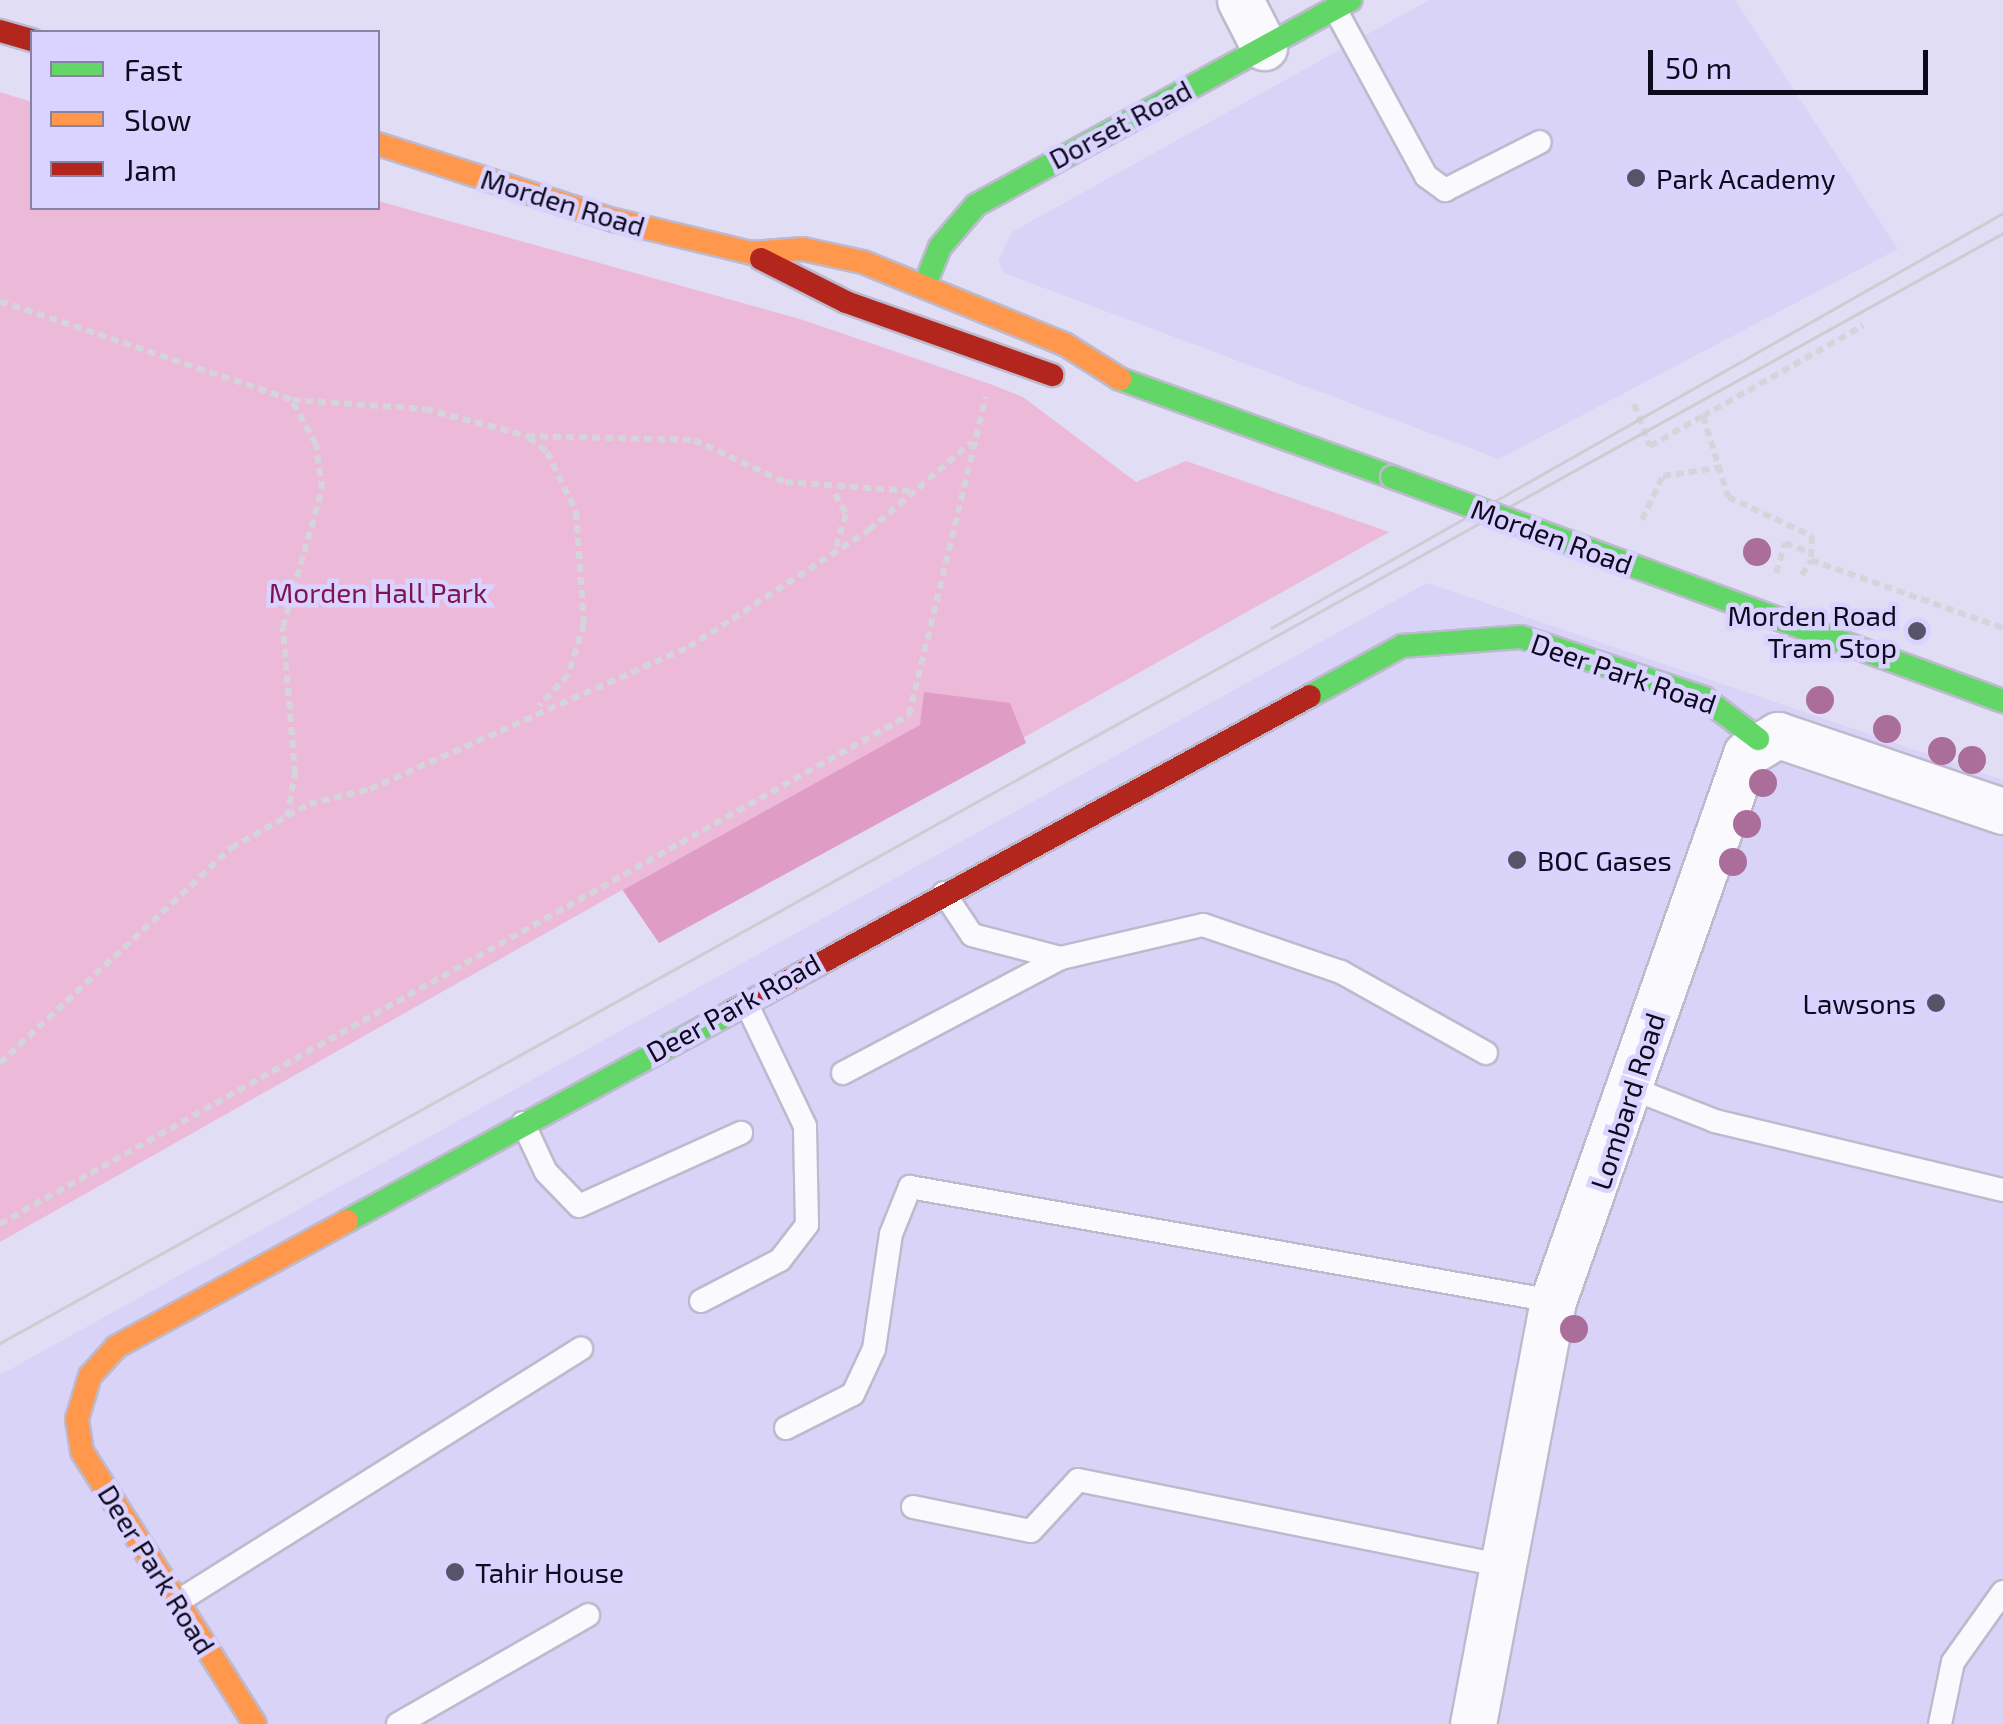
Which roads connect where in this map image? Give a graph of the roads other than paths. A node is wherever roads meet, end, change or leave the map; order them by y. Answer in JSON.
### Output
{"nodes":[{"id":1,"x":1240,"y":0,"type":"edge"},
{"id":2,"x":1343,"y":4,"type":"edge"},
{"id":3,"x":0,"y":30,"type":"edge"},
{"id":4,"x":30,"y":39,"type":"edge"},
{"id":5,"x":1264,"y":47,"type":"junction"},
{"id":6,"x":1540,"y":142,"type":"dead end"},
{"id":7,"x":380,"y":145,"type":"edge"},
{"id":8,"x":751,"y":253,"type":"junction"},
{"id":9,"x":924,"y":287,"type":"junction"},
{"id":10,"x":1100,"y":372,"type":"junction"},
{"id":11,"x":2003,"y":701,"type":"edge"},
{"id":12,"x":1758,"y":740,"type":"junction"},
{"id":13,"x":2003,"y":810,"type":"edge"},
{"id":14,"x":942,"y":890,"type":"junction"},
{"id":15,"x":1061,"y":958,"type":"junction"},
{"id":16,"x":745,"y":1000,"type":"junction"},
{"id":17,"x":1486,"y":1054,"type":"dead end"},
{"id":18,"x":843,"y":1073,"type":"dead end"},
{"id":19,"x":1628,"y":1087,"type":"junction"},
{"id":20,"x":523,"y":1124,"type":"junction"},
{"id":21,"x":741,"y":1133,"type":"dead end"},
{"id":22,"x":2003,"y":1190,"type":"edge"},
{"id":23,"x":1553,"y":1300,"type":"junction"},
{"id":24,"x":701,"y":1301,"type":"dead end"},
{"id":25,"x":581,"y":1349,"type":"dead end"},
{"id":26,"x":786,"y":1428,"type":"dead end"},
{"id":27,"x":913,"y":1508,"type":"dead end"},
{"id":28,"x":1503,"y":1566,"type":"junction"},
{"id":29,"x":2003,"y":1592,"type":"edge"},
{"id":30,"x":177,"y":1602,"type":"junction"},
{"id":31,"x":588,"y":1615,"type":"dead end"},
{"id":32,"x":255,"y":1724,"type":"edge"},
{"id":33,"x":398,"y":1724,"type":"edge"},
{"id":34,"x":1473,"y":1724,"type":"edge"},
{"id":35,"x":1940,"y":1724,"type":"edge"}],
"edges":[{"from":1,"to":5,"type":"street"},
{"from":2,"to":5,"type":"main road","name":"Dorset Road"},
{"from":2,"to":6,"type":"lane"},
{"from":3,"to":4,"type":"main road"},
{"from":5,"to":9,"type":"main road","name":"Dorset Road"},
{"from":7,"to":8,"type":"main road","name":"Morden Road"},
{"from":8,"to":9,"type":"main road","name":"Morden Road"},
{"from":8,"to":10,"type":"main road","name":"Morden Road"},
{"from":9,"to":10,"type":"main road","name":"Morden Road"},
{"from":10,"to":11,"type":"main road","name":"Morden Road","bridge":true},
{"from":12,"to":13,"type":"street"},
{"from":12,"to":14,"type":"main road","name":"Deer Park Road"},
{"from":12,"to":19,"type":"street","name":"Lombard Road"},
{"from":14,"to":15,"type":"lane"},
{"from":14,"to":16,"type":"main road","name":"Deer Park Road"},
{"from":15,"to":17,"type":"lane"},
{"from":15,"to":18,"type":"lane"},
{"from":16,"to":20,"type":"main road","name":"Deer Park Road"},
{"from":16,"to":24,"type":"lane"},
{"from":19,"to":22,"type":"lane"},
{"from":19,"to":23,"type":"street","name":"Lombard Road"},
{"from":20,"to":21,"type":"lane"},
{"from":20,"to":30,"type":"main road","name":"Deer Park Road"},
{"from":23,"to":26,"type":"lane"},
{"from":23,"to":28,"type":"street","name":"Lombard Road"},
{"from":25,"to":30,"type":"lane"},
{"from":27,"to":28,"type":"lane"},
{"from":28,"to":34,"type":"street","name":"Lombard Road"},
{"from":29,"to":35,"type":"lane"},
{"from":30,"to":32,"type":"main road","name":"Deer Park Road"},
{"from":31,"to":33,"type":"lane"}]}
